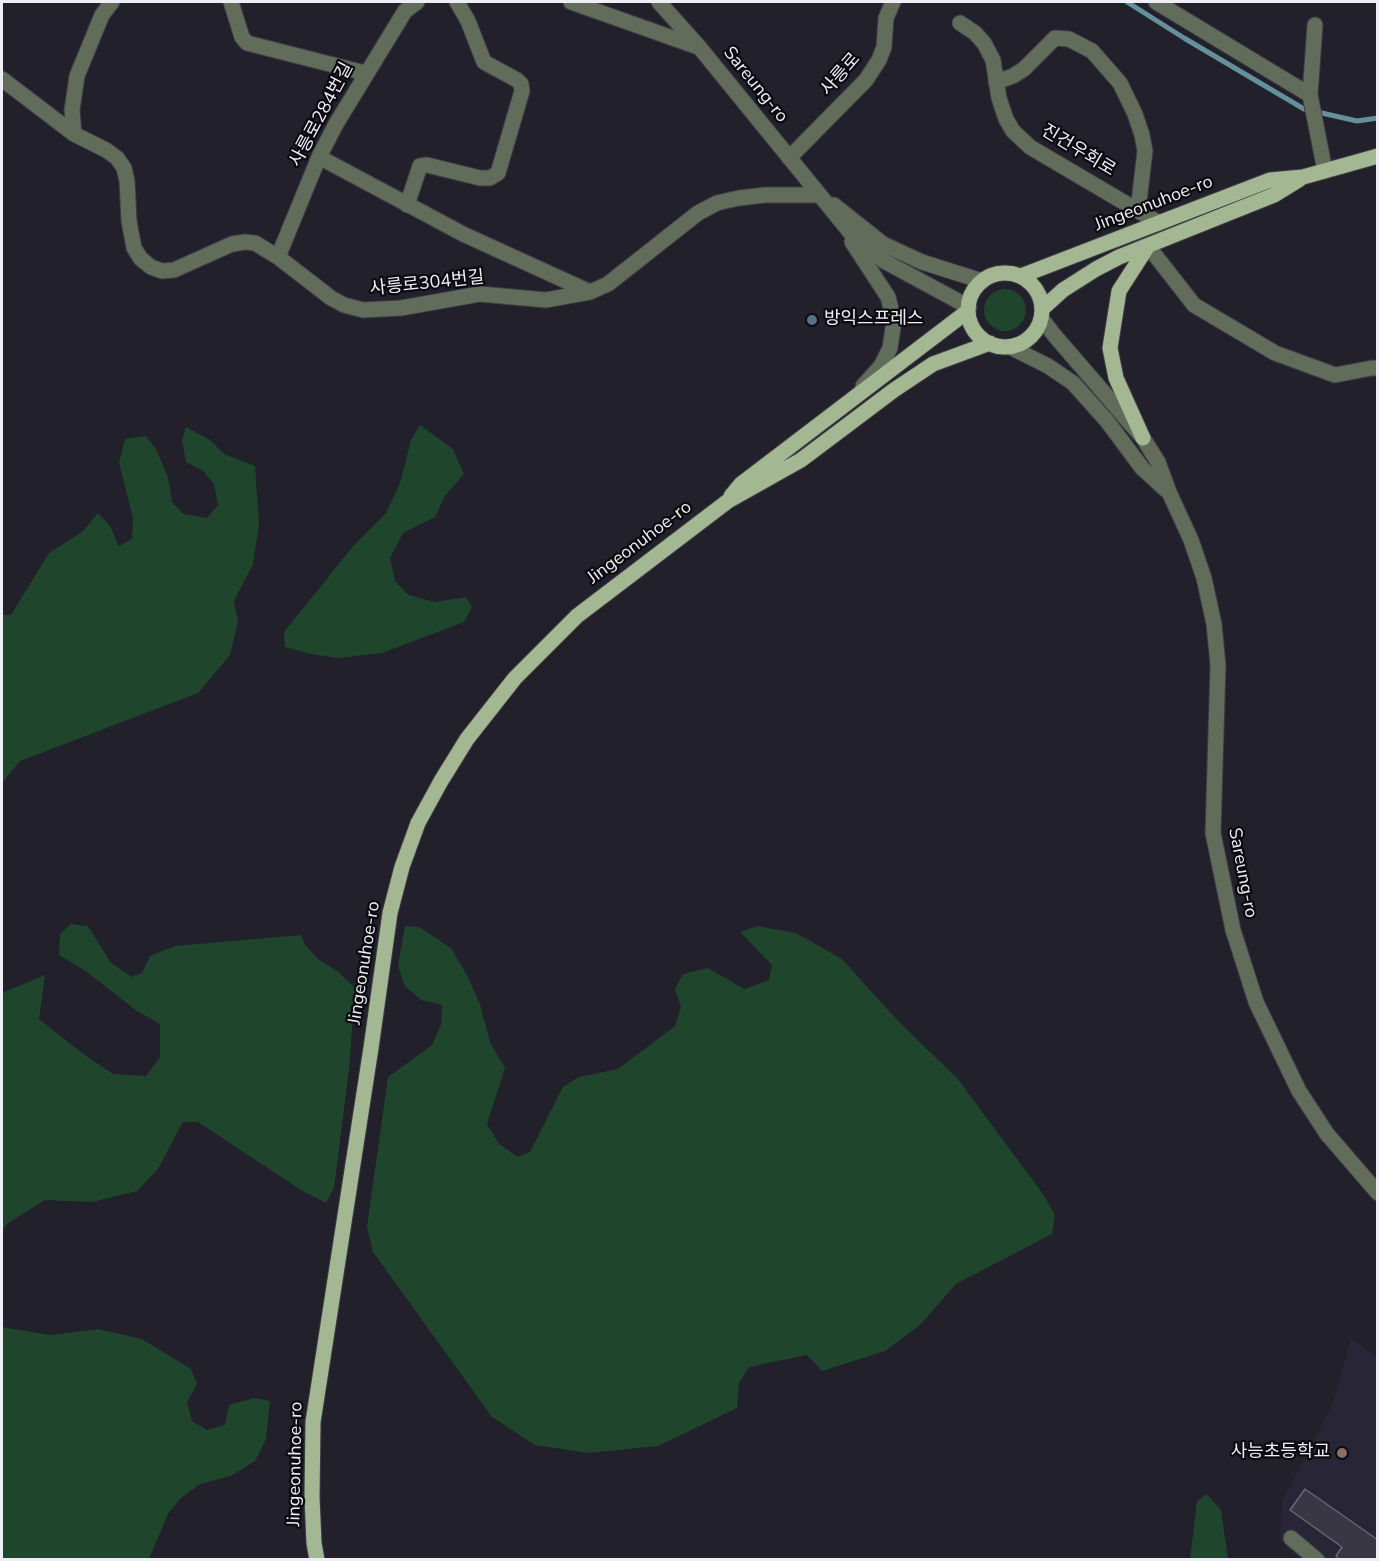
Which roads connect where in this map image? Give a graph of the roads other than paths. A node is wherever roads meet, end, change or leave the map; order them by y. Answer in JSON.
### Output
{"nodes":[{"id":1,"x":109,"y":2,"type":"edge"},
{"id":2,"x":231,"y":2,"type":"edge"},
{"id":3,"x":417,"y":2,"type":"edge"},
{"id":4,"x":457,"y":2,"type":"edge"},
{"id":5,"x":571,"y":2,"type":"edge"},
{"id":6,"x":659,"y":2,"type":"edge"},
{"id":7,"x":892,"y":2,"type":"edge"},
{"id":8,"x":1156,"y":2,"type":"edge"},
{"id":9,"x":960,"y":23,"type":"dead end"},
{"id":10,"x":1315,"y":25,"type":"dead end"},
{"id":11,"x":700,"y":48,"type":"junction"},
{"id":12,"x":365,"y":73,"type":"junction"},
{"id":13,"x":2,"y":79,"type":"edge"},
{"id":14,"x":996,"y":82,"type":"junction"},
{"id":15,"x":1311,"y":101,"type":"junction"},
{"id":16,"x":74,"y":134,"type":"junction"},
{"id":17,"x":318,"y":156,"type":"junction"},
{"id":18,"x":1377,"y":156,"type":"edge"},
{"id":19,"x":789,"y":158,"type":"junction"},
{"id":20,"x":1325,"y":171,"type":"junction"},
{"id":21,"x":1304,"y":177,"type":"junction"},
{"id":22,"x":819,"y":195,"type":"junction"},
{"id":23,"x":407,"y":205,"type":"junction"},
{"id":24,"x":1138,"y":210,"type":"junction"},
{"id":25,"x":1159,"y":223,"type":"junction"},
{"id":26,"x":1148,"y":246,"type":"junction"},
{"id":27,"x":278,"y":257,"type":"junction"},
{"id":28,"x":1020,"y":276,"type":"junction"},
{"id":29,"x":982,"y":281,"type":"junction"},
{"id":30,"x":590,"y":292,"type":"junction"},
{"id":31,"x":968,"y":309,"type":"junction"},
{"id":32,"x":1041,"y":313,"type":"junction"},
{"id":33,"x":990,"y":343,"type":"junction"},
{"id":34,"x":1010,"y":346,"type":"junction"},
{"id":35,"x":1377,"y":369,"type":"edge"},
{"id":36,"x":852,"y":399,"type":"junction"},
{"id":37,"x":1143,"y":438,"type":"junction"},
{"id":38,"x":1168,"y":492,"type":"junction"},
{"id":39,"x":728,"y":501,"type":"junction"},
{"id":40,"x":1377,"y":1193,"type":"edge"},
{"id":41,"x":1291,"y":1538,"type":"dead end"},
{"id":42,"x":317,"y":1560,"type":"edge"},
{"id":43,"x":1317,"y":1560,"type":"edge"}],
"edges":[{"from":1,"to":16,"type":"street"},
{"from":2,"to":12,"type":"street"},
{"from":3,"to":12,"type":"street","name":"사릉로284번길"},
{"from":4,"to":23,"type":"street"},
{"from":5,"to":11,"type":"street"},
{"from":6,"to":11,"type":"street","name":"Sareung-ro"},
{"from":7,"to":19,"type":"street","name":"사릉로"},
{"from":8,"to":15,"type":"street"},
{"from":9,"to":14,"type":"street","name":"진건우회로"},
{"from":10,"to":15,"type":"street"},
{"from":11,"to":19,"type":"street","name":"Sareung-ro"},
{"from":12,"to":17,"type":"street","name":"사릉로284번길"},
{"from":13,"to":16,"type":"street","name":"사릉로304번길"},
{"from":14,"to":24,"type":"street","name":"진건우회로"},
{"from":14,"to":24,"type":"street","name":"진건우회로"},
{"from":15,"to":20,"type":"street"},
{"from":16,"to":27,"type":"street","name":"사릉로304번길"},
{"from":17,"to":23,"type":"street"},
{"from":17,"to":27,"type":"street","name":"사릉로284번길"},
{"from":18,"to":20,"type":"main road","name":"Jingeonuhoe-ro"},
{"from":19,"to":22,"type":"street","name":"Sareung-ro"},
{"from":20,"to":21,"type":"main road","name":"Jingeonuhoe-ro"},
{"from":21,"to":25,"type":"main road","name":"Jingeonuhoe-ro"},
{"from":21,"to":26,"type":"main road","name":"Jingeonuhoe-ro"},
{"from":22,"to":29,"type":"street","name":"Sareung-ro"},
{"from":22,"to":30,"type":"street","name":"사릉로304번길"},
{"from":22,"to":31,"type":"street","name":"Sareung-ro"},
{"from":22,"to":36,"type":"street"},
{"from":23,"to":30,"type":"street"},
{"from":24,"to":25,"type":"street","name":"진건우회로"},
{"from":25,"to":28,"type":"main road","name":"Jingeonuhoe-ro"},
{"from":26,"to":32,"type":"main road","name":"Jingeonuhoe-ro"},
{"from":26,"to":35,"type":"street"},
{"from":26,"to":37,"type":"main road"},
{"from":27,"to":30,"type":"street","name":"사릉로304번길"},
{"from":28,"to":29,"type":"main road"},
{"from":28,"to":32,"type":"main road"},
{"from":29,"to":31,"type":"main road"},
{"from":31,"to":33,"type":"main road"},
{"from":31,"to":36,"type":"main road","name":"Jingeonuhoe-ro"},
{"from":32,"to":34,"type":"main road"},
{"from":32,"to":37,"type":"street","name":"Sareung-ro"},
{"from":33,"to":34,"type":"main road"},
{"from":33,"to":39,"type":"main road","name":"Jingeonuhoe-ro"},
{"from":34,"to":38,"type":"street","name":"Sareung-ro"},
{"from":36,"to":39,"type":"main road","name":"Jingeonuhoe-ro"},
{"from":37,"to":38,"type":"street","name":"Sareung-ro"},
{"from":38,"to":40,"type":"street","name":"Sareung-ro"},
{"from":39,"to":42,"type":"main road","name":"Jingeonuhoe-ro"},
{"from":41,"to":43,"type":"street"}]}
